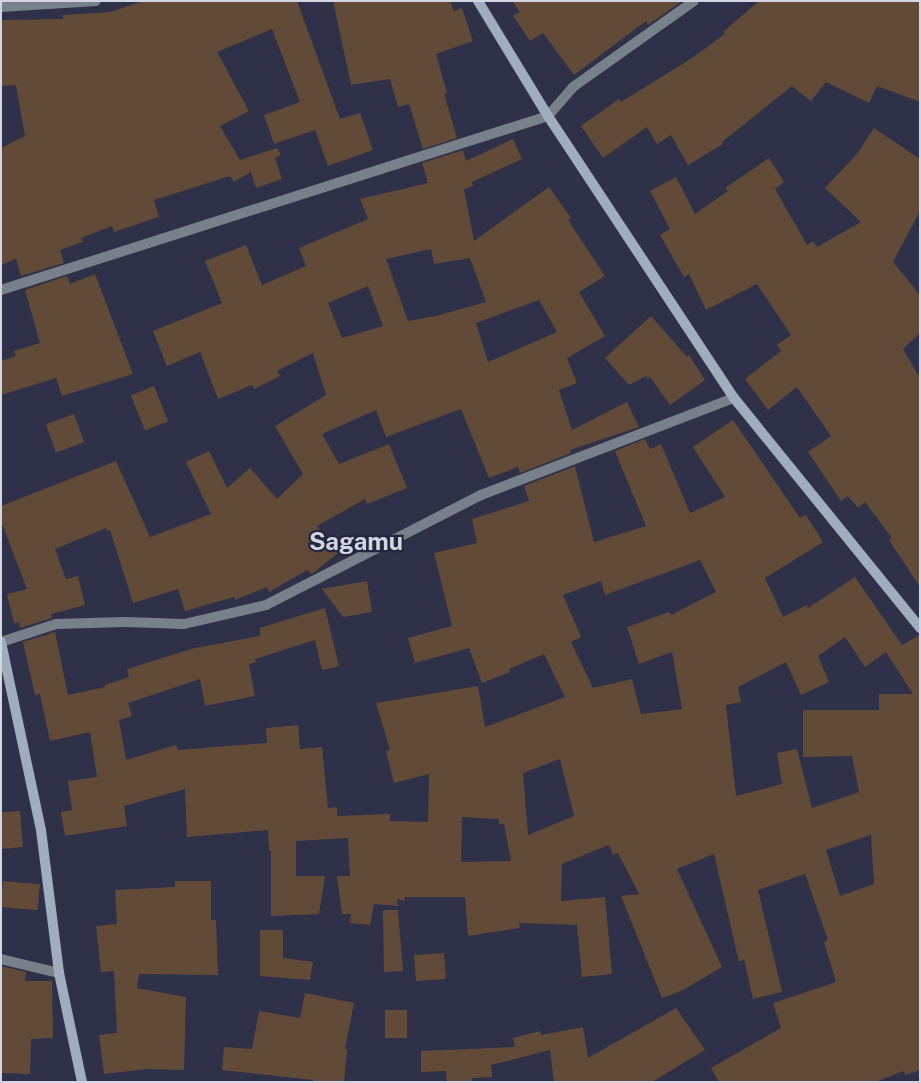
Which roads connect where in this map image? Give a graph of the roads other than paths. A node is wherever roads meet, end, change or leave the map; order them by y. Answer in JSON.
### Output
{"nodes":[{"id":1,"x":96,"y":1,"type":"edge"},
{"id":2,"x":478,"y":1,"type":"edge"},
{"id":3,"x":694,"y":1,"type":"edge"},
{"id":4,"x":1,"y":7,"type":"edge"},
{"id":5,"x":548,"y":116,"type":"junction"},
{"id":6,"x":1,"y":290,"type":"edge"},
{"id":7,"x":734,"y":398,"type":"junction"},
{"id":8,"x":920,"y":628,"type":"edge"},
{"id":9,"x":1,"y":642,"type":"edge"},
{"id":10,"x":1,"y":959,"type":"edge"},
{"id":11,"x":59,"y":972,"type":"junction"},
{"id":12,"x":82,"y":1082,"type":"edge"}],
"edges":[{"from":1,"to":4,"type":"street"},
{"from":2,"to":5,"type":"street"},
{"from":3,"to":5,"type":"street"},
{"from":5,"to":6,"type":"street"},
{"from":5,"to":7,"type":"street"},
{"from":7,"to":8,"type":"street"},
{"from":7,"to":9,"type":"street"},
{"from":9,"to":11,"type":"street"},
{"from":10,"to":11,"type":"street"},
{"from":11,"to":12,"type":"street"}]}
